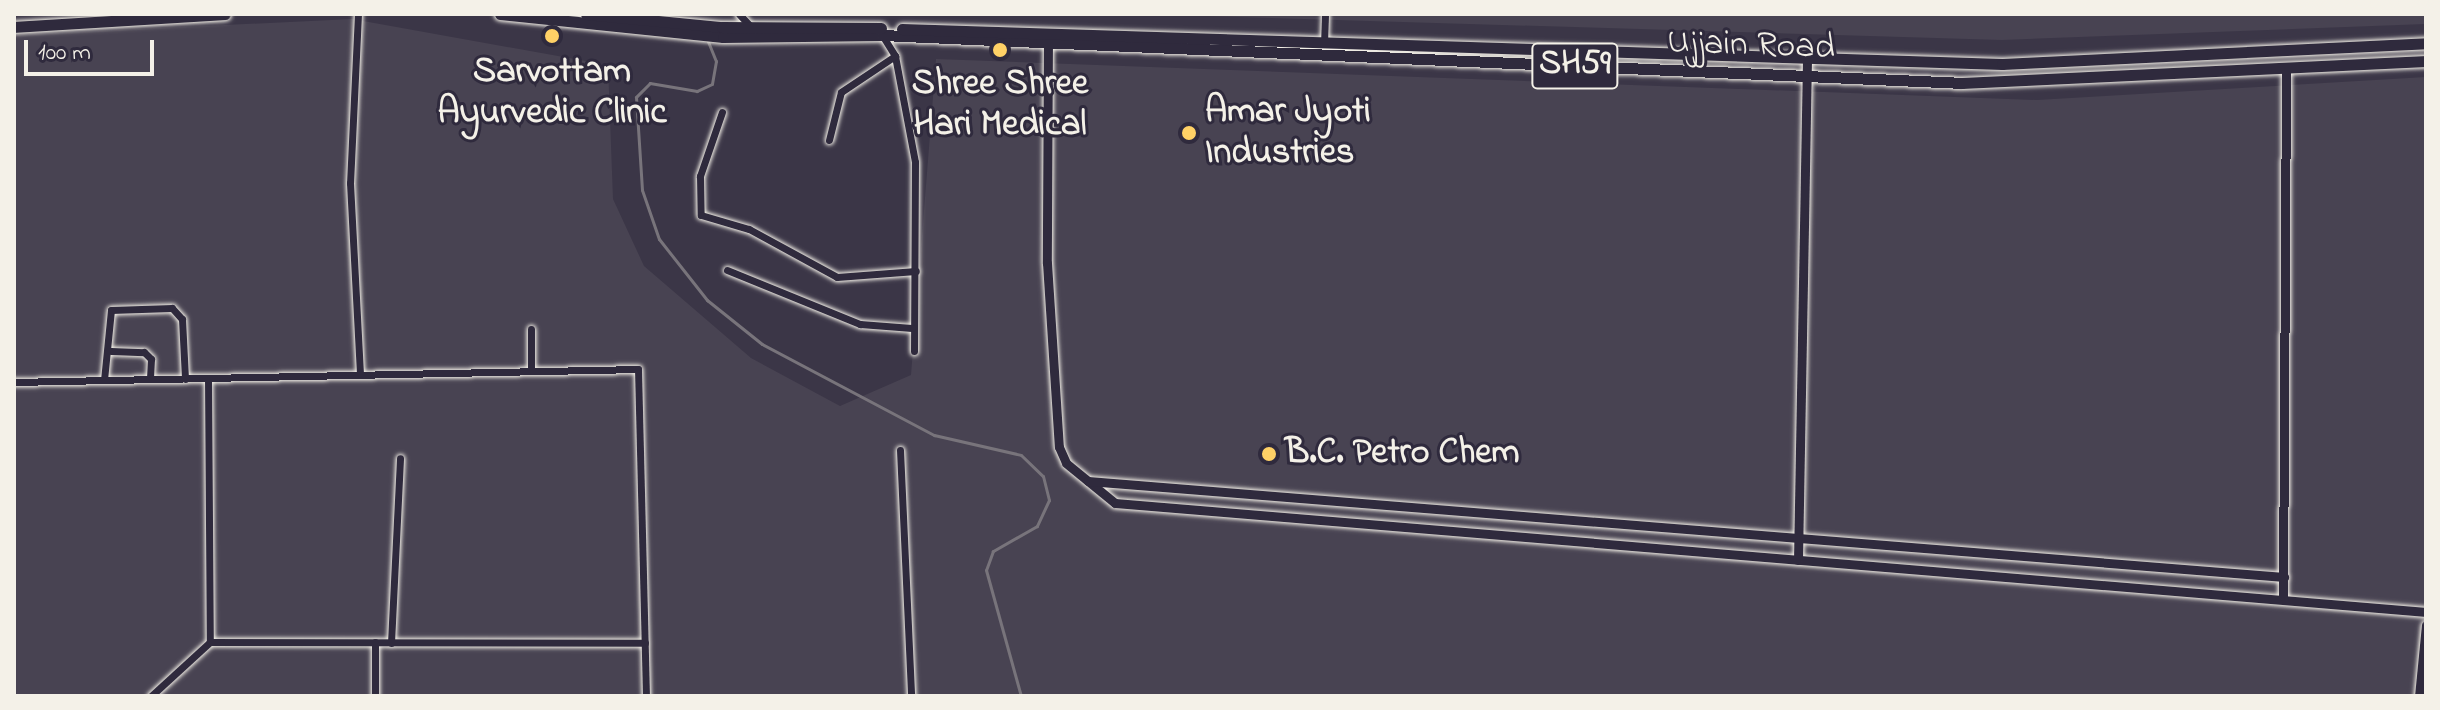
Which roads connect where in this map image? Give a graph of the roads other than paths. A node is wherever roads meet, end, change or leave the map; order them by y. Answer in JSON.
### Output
{"nodes":[{"id":1,"x":225,"y":14,"type":"edge"},
{"id":2,"x":358,"y":14,"type":"edge"},
{"id":3,"x":500,"y":14,"type":"edge"},
{"id":4,"x":586,"y":14,"type":"edge"},
{"id":5,"x":739,"y":14,"type":"edge"},
{"id":6,"x":1325,"y":14,"type":"edge"},
{"id":7,"x":115,"y":17,"type":"edge"},
{"id":8,"x":14,"y":27,"type":"edge"},
{"id":9,"x":751,"y":27,"type":"junction"},
{"id":10,"x":692,"y":30,"type":"junction"},
{"id":11,"x":722,"y":32,"type":"junction"},
{"id":12,"x":882,"y":35,"type":"junction"},
{"id":13,"x":1048,"y":38,"type":"junction"},
{"id":14,"x":2426,"y":43,"type":"edge"},
{"id":15,"x":1324,"y":50,"type":"junction"},
{"id":16,"x":895,"y":56,"type":"junction"},
{"id":17,"x":1807,"y":59,"type":"junction"},
{"id":18,"x":2426,"y":61,"type":"edge"},
{"id":19,"x":2286,"y":69,"type":"junction"},
{"id":20,"x":1807,"y":77,"type":"junction"},
{"id":21,"x":722,"y":112,"type":"dead end"},
{"id":22,"x":829,"y":140,"type":"dead end"},
{"id":23,"x":727,"y":270,"type":"dead end"},
{"id":24,"x":916,"y":271,"type":"junction"},
{"id":25,"x":912,"y":328,"type":"junction"},
{"id":26,"x":531,"y":329,"type":"dead end"},
{"id":27,"x":111,"y":351,"type":"junction"},
{"id":28,"x":914,"y":351,"type":"dead end"},
{"id":29,"x":531,"y":371,"type":"junction"},
{"id":30,"x":360,"y":375,"type":"junction"},
{"id":31,"x":208,"y":378,"type":"junction"},
{"id":32,"x":150,"y":379,"type":"junction"},
{"id":33,"x":185,"y":379,"type":"junction"},
{"id":34,"x":104,"y":380,"type":"junction"},
{"id":35,"x":14,"y":382,"type":"edge"},
{"id":36,"x":900,"y":450,"type":"dead end"},
{"id":37,"x":400,"y":458,"type":"dead end"},
{"id":38,"x":1088,"y":481,"type":"junction"},
{"id":39,"x":1800,"y":539,"type":"junction"},
{"id":40,"x":1798,"y":560,"type":"junction"},
{"id":41,"x":2284,"y":577,"type":"junction"},
{"id":42,"x":2283,"y":596,"type":"junction"},
{"id":43,"x":2426,"y":612,"type":"edge"},
{"id":44,"x":2426,"y":625,"type":"edge"},
{"id":45,"x":210,"y":642,"type":"junction"},
{"id":46,"x":375,"y":642,"type":"junction"},
{"id":47,"x":391,"y":643,"type":"junction"},
{"id":48,"x":645,"y":643,"type":"junction"},
{"id":49,"x":151,"y":696,"type":"edge"},
{"id":50,"x":375,"y":696,"type":"edge"},
{"id":51,"x":646,"y":696,"type":"edge"},
{"id":52,"x":911,"y":696,"type":"edge"},
{"id":53,"x":2419,"y":696,"type":"edge"}],
"edges":[{"from":1,"to":7,"type":"main road"},
{"from":2,"to":30,"type":"street"},
{"from":3,"to":10,"type":"main road","name":"Ujjain Road","number":"SH59"},
{"from":4,"to":10,"type":"main road","name":"Ujjain Road","number":"SH59"},
{"from":5,"to":9,"type":"street"},
{"from":6,"to":15,"type":"street"},
{"from":7,"to":8,"type":"main road"},
{"from":9,"to":11,"type":"main road","name":"Ujjain Road","number":"SH59"},
{"from":9,"to":13,"type":"main road","name":"Ujjain Road","number":"SH59"},
{"from":10,"to":11,"type":"main road","name":"Ujjain Road","number":"SH59"},
{"from":11,"to":12,"type":"main road","name":"Ujjain Road","number":"SH59"},
{"from":12,"to":13,"type":"main road","name":"Ujjain Road","number":"SH59"},
{"from":12,"to":16,"type":"street"},
{"from":13,"to":15,"type":"main road","name":"Ujjain Road","number":"SH59"},
{"from":13,"to":38,"type":"street"},
{"from":14,"to":17,"type":"main road","name":"Ujjain Road","number":"SH59"},
{"from":15,"to":17,"type":"main road","name":"Ujjain Road","number":"SH59"},
{"from":15,"to":20,"type":"main road","name":"Ujjain Road","number":"SH59"},
{"from":16,"to":22,"type":"street"},
{"from":16,"to":24,"type":"street"},
{"from":17,"to":20,"type":"street"},
{"from":18,"to":19,"type":"main road","name":"Ujjain Road","number":"SH59"},
{"from":19,"to":20,"type":"main road","name":"Ujjain Road","number":"SH59"},
{"from":19,"to":41,"type":"street"},
{"from":20,"to":39,"type":"street"},
{"from":21,"to":24,"type":"street"},
{"from":23,"to":25,"type":"street"},
{"from":24,"to":25,"type":"street"},
{"from":25,"to":28,"type":"street"},
{"from":26,"to":29,"type":"street"},
{"from":27,"to":32,"type":"street"},
{"from":27,"to":33,"type":"street"},
{"from":27,"to":34,"type":"street"},
{"from":29,"to":30,"type":"street"},
{"from":29,"to":48,"type":"street"},
{"from":30,"to":31,"type":"street"},
{"from":31,"to":33,"type":"street"},
{"from":31,"to":45,"type":"street"},
{"from":32,"to":33,"type":"street"},
{"from":32,"to":34,"type":"street"},
{"from":34,"to":35,"type":"street"},
{"from":36,"to":52,"type":"street"},
{"from":37,"to":47,"type":"street"},
{"from":38,"to":39,"type":"street"},
{"from":38,"to":40,"type":"street"},
{"from":39,"to":40,"type":"street"},
{"from":39,"to":41,"type":"street"},
{"from":40,"to":42,"type":"street"},
{"from":41,"to":42,"type":"street"},
{"from":42,"to":43,"type":"street"},
{"from":44,"to":53,"type":"street"},
{"from":45,"to":46,"type":"street"},
{"from":45,"to":49,"type":"street"},
{"from":46,"to":47,"type":"street"},
{"from":46,"to":50,"type":"street"},
{"from":47,"to":48,"type":"street"},
{"from":48,"to":51,"type":"street"}]}
